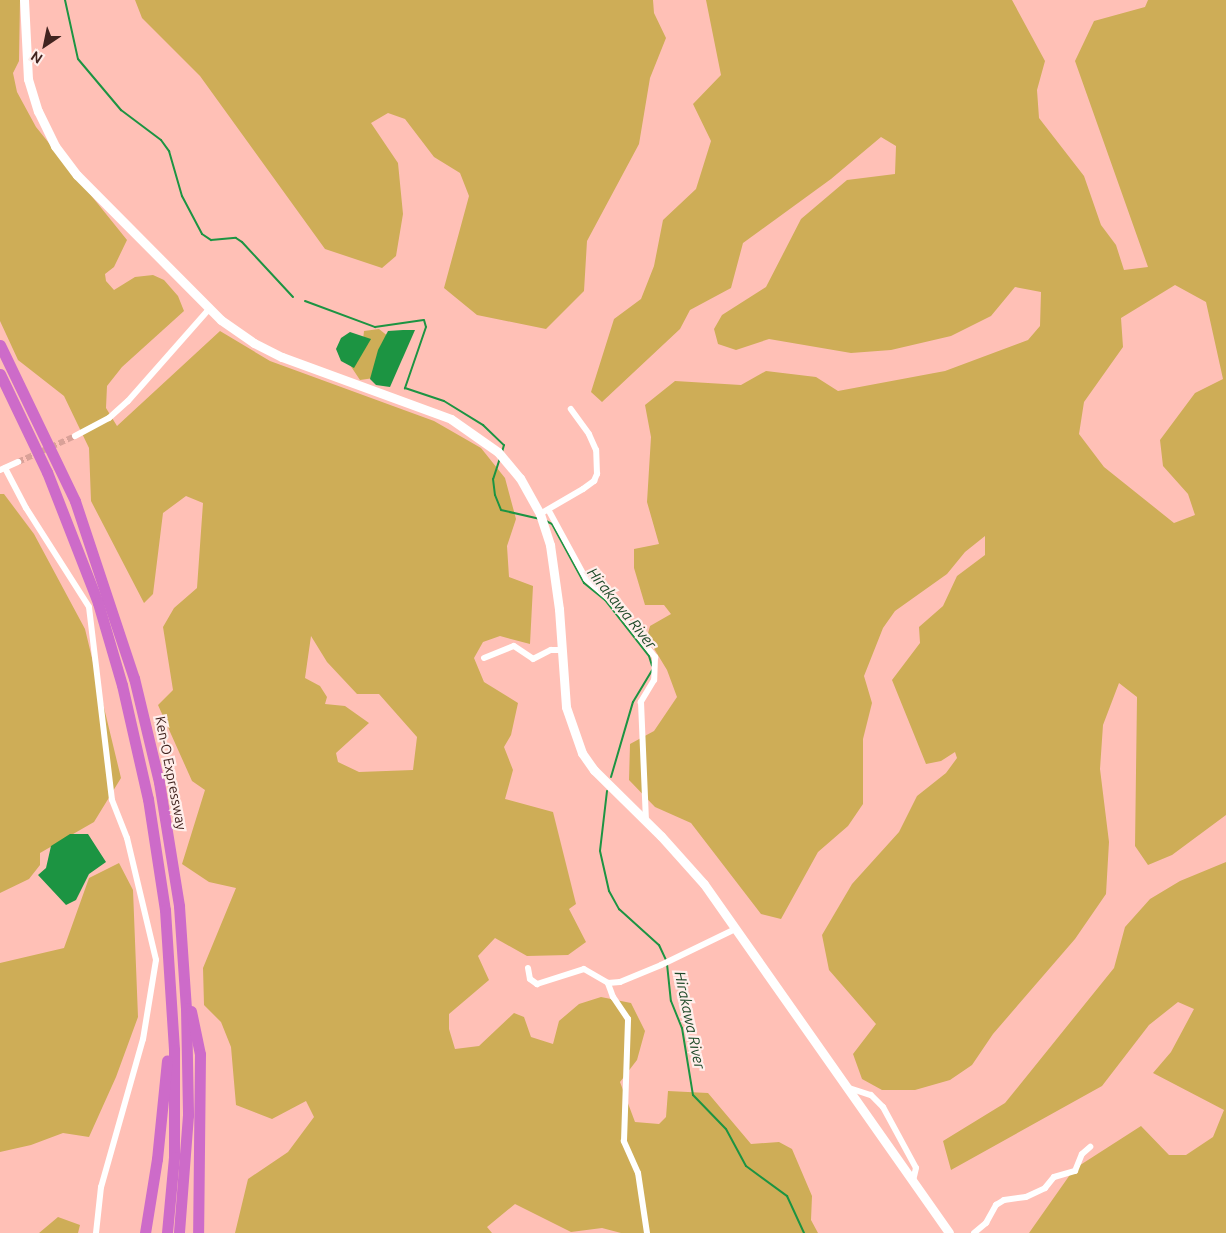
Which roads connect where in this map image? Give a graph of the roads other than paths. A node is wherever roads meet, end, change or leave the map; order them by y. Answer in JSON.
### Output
{"nodes":[{"id":1,"x":24,"y":0,"type":"edge"},
{"id":2,"x":209,"y":309,"type":"junction"},
{"id":3,"x":0,"y":345,"type":"edge"},
{"id":4,"x":0,"y":374,"type":"edge"},
{"id":5,"x":571,"y":409,"type":"dead end"},
{"id":6,"x":75,"y":436,"type":"tunnel mouth"},
{"id":7,"x":18,"y":462,"type":"tunnel mouth"},
{"id":8,"x":2,"y":469,"type":"edge"},
{"id":9,"x":543,"y":516,"type":"junction"},
{"id":10,"x":562,"y":650,"type":"junction"},
{"id":11,"x":484,"y":658,"type":"dead end"},
{"id":12,"x":646,"y":820,"type":"junction"},
{"id":13,"x":178,"y":906,"type":"junction"},
{"id":14,"x":735,"y":929,"type":"junction"},
{"id":15,"x":528,"y":968,"type":"dead end"},
{"id":16,"x":608,"y":983,"type":"junction"},
{"id":17,"x":172,"y":1015,"type":"junction"},
{"id":18,"x":846,"y":1087,"type":"junction"},
{"id":19,"x":201,"y":1114,"type":"junction"},
{"id":20,"x":1090,"y":1147,"type":"dead end"},
{"id":21,"x":913,"y":1181,"type":"junction"},
{"id":22,"x":145,"y":1232,"type":"edge"},
{"id":23,"x":96,"y":1233,"type":"edge"},
{"id":24,"x":168,"y":1233,"type":"edge"},
{"id":25,"x":179,"y":1233,"type":"edge"},
{"id":26,"x":198,"y":1233,"type":"edge"},
{"id":27,"x":206,"y":1233,"type":"edge"},
{"id":28,"x":647,"y":1233,"type":"edge"},
{"id":29,"x":950,"y":1233,"type":"edge"},
{"id":30,"x":974,"y":1233,"type":"edge"}],
"edges":[{"from":1,"to":2,"type":"street"},
{"from":2,"to":6,"type":"street"},
{"from":2,"to":9,"type":"street"},
{"from":3,"to":13,"type":"highway","name":"Ken-O Expressway"},
{"from":4,"to":17,"type":"highway","name":"Ken-O Expressway"},
{"from":5,"to":9,"type":"street"},
{"from":7,"to":8,"type":"street"},
{"from":8,"to":23,"type":"street"},
{"from":9,"to":10,"type":"street"},
{"from":9,"to":12,"type":"street"},
{"from":10,"to":11,"type":"street"},
{"from":10,"to":12,"type":"street"},
{"from":12,"to":14,"type":"street"},
{"from":13,"to":19,"type":"highway"},
{"from":13,"to":25,"type":"highway","name":"Ken-O Expressway"},
{"from":14,"to":16,"type":"street"},
{"from":14,"to":18,"type":"street"},
{"from":15,"to":16,"type":"street"},
{"from":16,"to":28,"type":"street"},
{"from":17,"to":22,"type":"highway"},
{"from":17,"to":24,"type":"highway","name":"Ken-O Expressway"},
{"from":18,"to":21,"type":"street"},
{"from":18,"to":21,"type":"street"},
{"from":19,"to":26,"type":"highway"},
{"from":19,"to":27,"type":"highway"},
{"from":20,"to":30,"type":"street"},
{"from":21,"to":29,"type":"street"}]}
